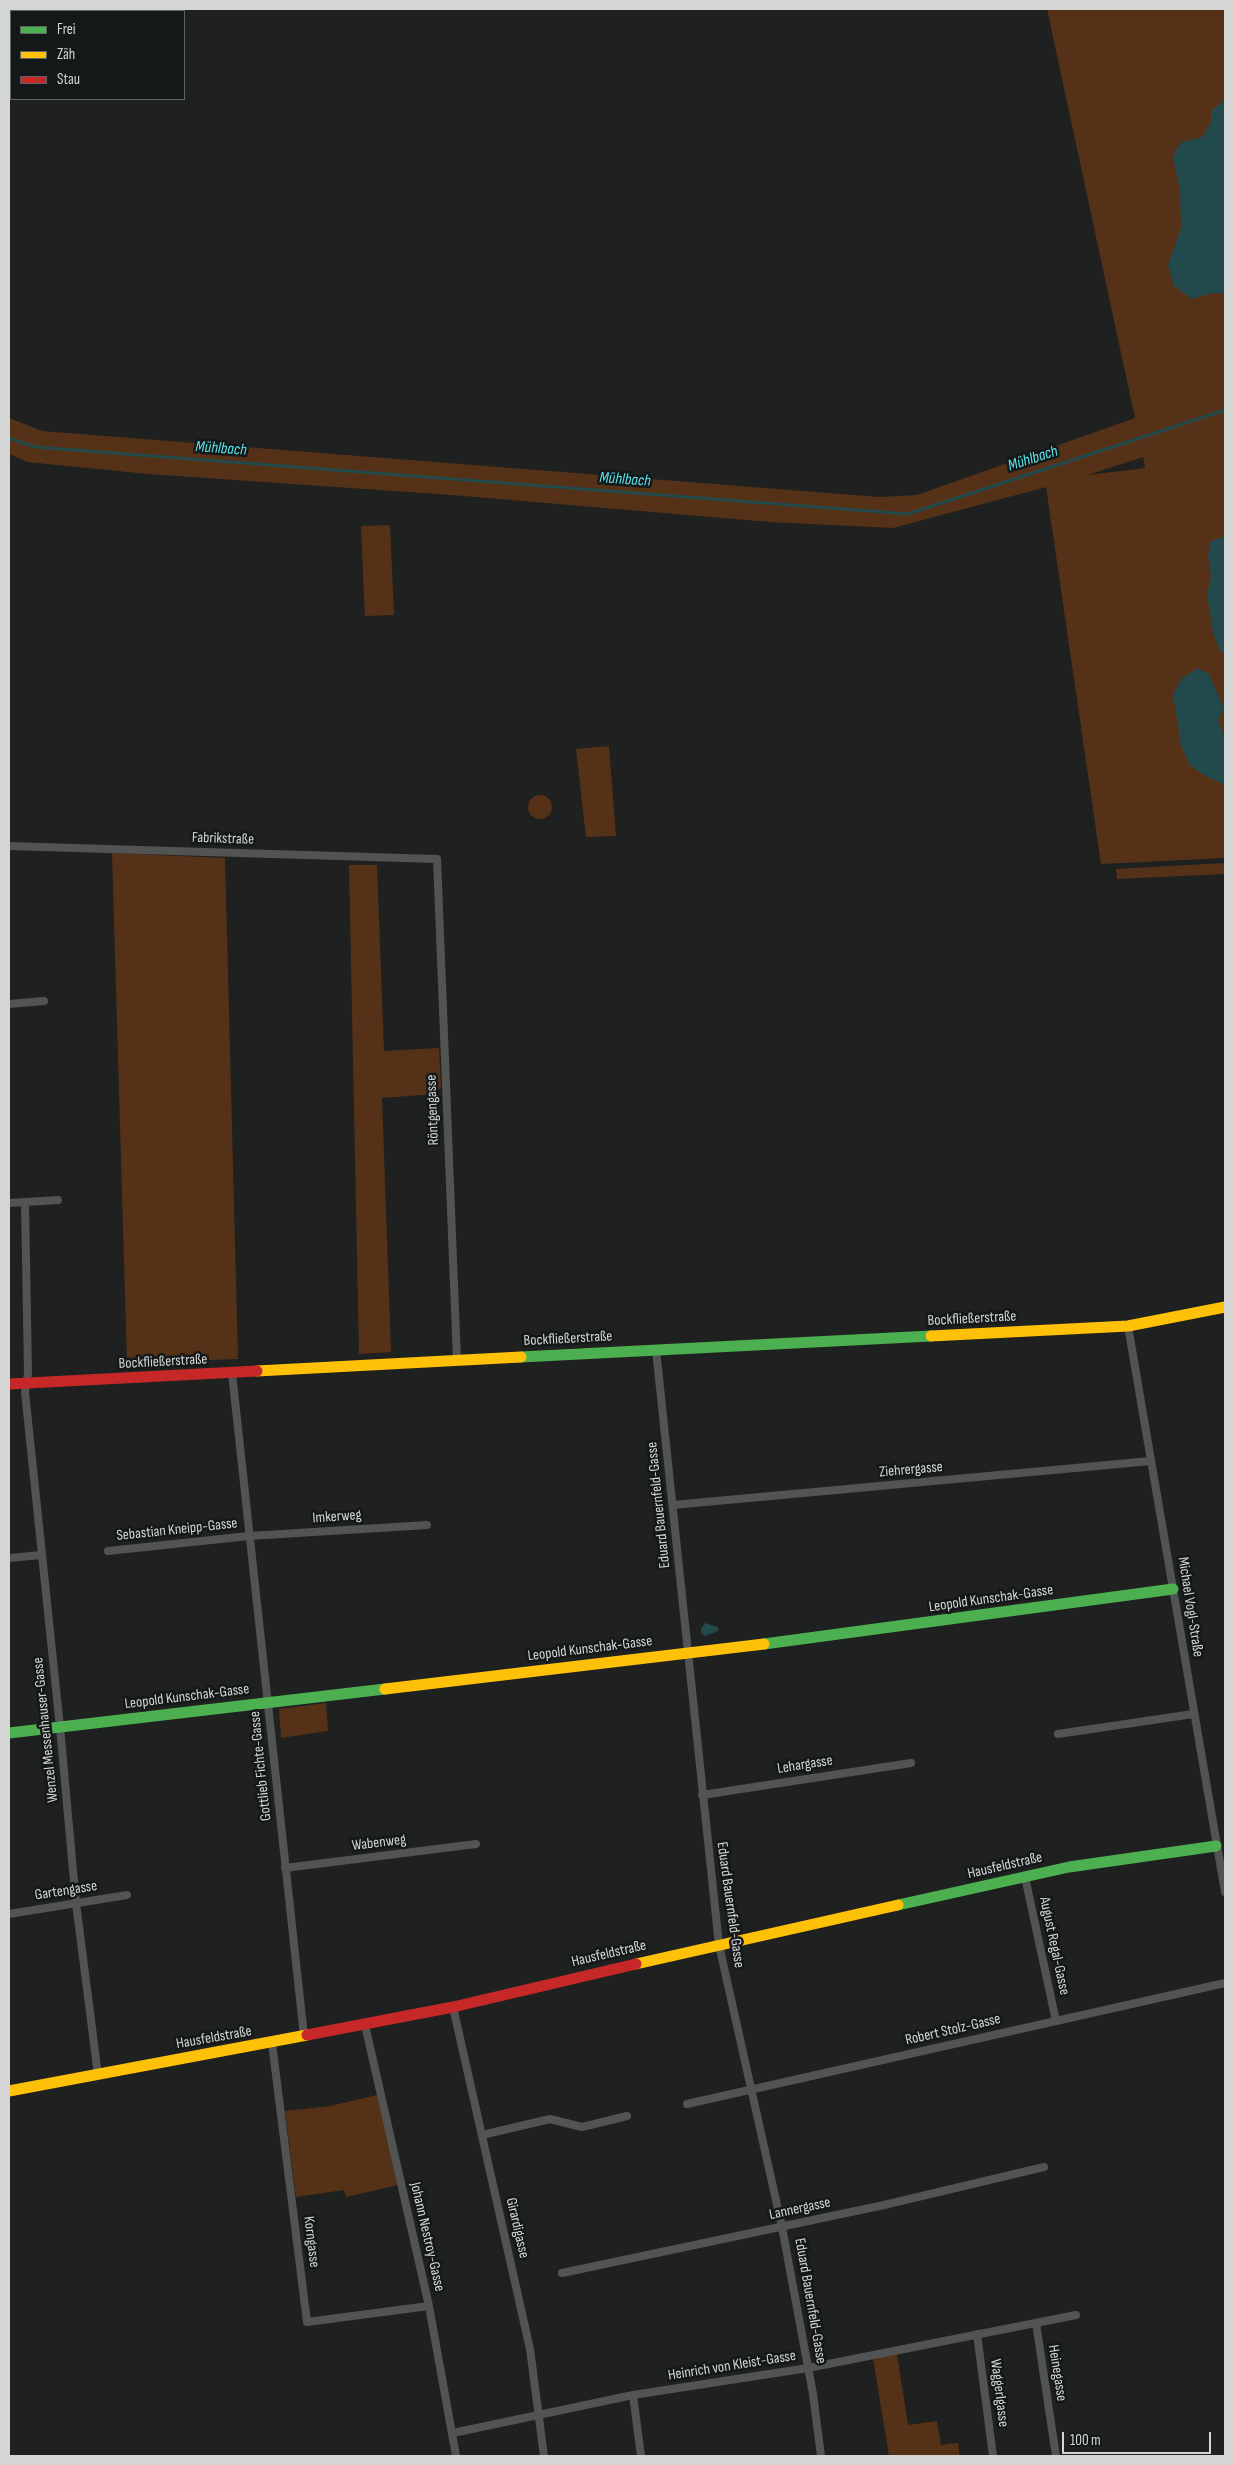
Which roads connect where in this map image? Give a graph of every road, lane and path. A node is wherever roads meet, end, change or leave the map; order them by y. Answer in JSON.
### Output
{"nodes":[{"id":1,"x":9,"y":846,"type":"edge"},
{"id":2,"x":437,"y":859,"type":"joint"},
{"id":3,"x":44,"y":1002,"type":"dead end"},
{"id":4,"x":9,"y":1004,"type":"edge"},
{"id":5,"x":58,"y":1200,"type":"dead end"},
{"id":6,"x":9,"y":1203,"type":"edge"},
{"id":7,"x":25,"y":1203,"type":"junction"},
{"id":8,"x":1225,"y":1308,"type":"edge"},
{"id":9,"x":1128,"y":1326,"type":"junction"},
{"id":10,"x":656,"y":1350,"type":"junction"},
{"id":11,"x":457,"y":1360,"type":"junction"},
{"id":12,"x":232,"y":1373,"type":"junction"},
{"id":13,"x":26,"y":1383,"type":"junction"},
{"id":14,"x":9,"y":1384,"type":"edge"},
{"id":15,"x":1151,"y":1461,"type":"junction"},
{"id":16,"x":673,"y":1505,"type":"junction"},
{"id":17,"x":427,"y":1525,"type":"dead end"},
{"id":18,"x":249,"y":1536,"type":"junction"},
{"id":19,"x":108,"y":1551,"type":"dead end"},
{"id":20,"x":41,"y":1555,"type":"junction"},
{"id":21,"x":9,"y":1558,"type":"edge"},
{"id":22,"x":1173,"y":1589,"type":"junction"},
{"id":23,"x":688,"y":1652,"type":"junction"},
{"id":24,"x":268,"y":1703,"type":"junction"},
{"id":25,"x":1193,"y":1714,"type":"junction"},
{"id":26,"x":60,"y":1726,"type":"junction"},
{"id":27,"x":9,"y":1733,"type":"edge"},
{"id":28,"x":1058,"y":1734,"type":"dead end"},
{"id":29,"x":911,"y":1763,"type":"dead end"},
{"id":30,"x":702,"y":1795,"type":"junction"},
{"id":31,"x":476,"y":1844,"type":"dead end"},
{"id":32,"x":1216,"y":1846,"type":"junction"},
{"id":33,"x":285,"y":1868,"type":"junction"},
{"id":34,"x":1025,"y":1877,"type":"junction"},
{"id":35,"x":1225,"y":1892,"type":"edge"},
{"id":36,"x":127,"y":1895,"type":"dead end"},
{"id":37,"x":76,"y":1903,"type":"junction"},
{"id":38,"x":9,"y":1914,"type":"edge"},
{"id":39,"x":719,"y":1945,"type":"junction"},
{"id":40,"x":1225,"y":1983,"type":"edge"},
{"id":41,"x":452,"y":2007,"type":"junction"},
{"id":42,"x":1056,"y":2021,"type":"junction"},
{"id":43,"x":365,"y":2025,"type":"junction"},
{"id":44,"x":304,"y":2036,"type":"junction"},
{"id":45,"x":272,"y":2043,"type":"junction"},
{"id":46,"x":98,"y":2075,"type":"junction"},
{"id":47,"x":752,"y":2089,"type":"junction"},
{"id":48,"x":9,"y":2091,"type":"edge"},
{"id":49,"x":687,"y":2104,"type":"dead end"},
{"id":50,"x":627,"y":2116,"type":"dead end"},
{"id":51,"x":482,"y":2135,"type":"junction"},
{"id":52,"x":1044,"y":2167,"type":"dead end"},
{"id":53,"x":782,"y":2227,"type":"junction"},
{"id":54,"x":562,"y":2273,"type":"dead end"},
{"id":55,"x":429,"y":2306,"type":"junction"},
{"id":56,"x":1076,"y":2315,"type":"dead end"},
{"id":57,"x":1036,"y":2323,"type":"junction"},
{"id":58,"x":977,"y":2334,"type":"junction"},
{"id":59,"x":808,"y":2368,"type":"junction"},
{"id":60,"x":633,"y":2395,"type":"junction"},
{"id":61,"x":538,"y":2416,"type":"junction"},
{"id":62,"x":453,"y":2434,"type":"junction"},
{"id":63,"x":456,"y":2456,"type":"edge"},
{"id":64,"x":544,"y":2456,"type":"edge"},
{"id":65,"x":642,"y":2456,"type":"edge"},
{"id":66,"x":821,"y":2456,"type":"edge"},
{"id":67,"x":993,"y":2456,"type":"edge"},
{"id":68,"x":1056,"y":2456,"type":"edge"}],
"edges":[{"from":1,"to":2,"type":"street","name":"Fabrikstraße"},
{"from":2,"to":11,"type":"street","name":"Röntgengasse"},
{"from":3,"to":4,"type":"street"},
{"from":5,"to":7,"type":"street"},
{"from":6,"to":7,"type":"street"},
{"from":7,"to":13,"type":"street","name":"Wenzel Messenhauser-Gasse"},
{"from":8,"to":9,"type":"street","name":"Bockfließerstraße"},
{"from":9,"to":10,"type":"street","name":"Bockfließerstraße"},
{"from":9,"to":15,"type":"street","name":"Michael Vogl-Straße"},
{"from":10,"to":11,"type":"street","name":"Bockfließerstraße"},
{"from":10,"to":16,"type":"street","name":"Eduard Bauernfeld-Gasse"},
{"from":11,"to":12,"type":"street","name":"Bockfließerstraße"},
{"from":12,"to":13,"type":"street","name":"Bockfließerstraße"},
{"from":12,"to":18,"type":"street","name":"Gottlieb Fichte-Gasse"},
{"from":13,"to":14,"type":"street","name":"Bockfließerstraße"},
{"from":13,"to":20,"type":"street","name":"Wenzel Messenhauser-Gasse"},
{"from":15,"to":16,"type":"street","name":"Ziehrergasse"},
{"from":15,"to":22,"type":"street","name":"Michael Vogl-Straße"},
{"from":16,"to":23,"type":"street","name":"Eduard Bauernfeld-Gasse"},
{"from":17,"to":18,"type":"street","name":"Imkerweg"},
{"from":18,"to":19,"type":"street","name":"Sebastian Kneipp-Gasse"},
{"from":18,"to":24,"type":"street","name":"Gottlieb Fichte-Gasse"},
{"from":20,"to":21,"type":"street"},
{"from":20,"to":26,"type":"street","name":"Wenzel Messenhauser-Gasse"},
{"from":22,"to":23,"type":"street","name":"Leopold Kunschak-Gasse"},
{"from":22,"to":25,"type":"street","name":"Michael Vogl-Straße"},
{"from":23,"to":24,"type":"street","name":"Leopold Kunschak-Gasse"},
{"from":23,"to":30,"type":"street","name":"Eduard Bauernfeld-Gasse"},
{"from":24,"to":26,"type":"street","name":"Leopold Kunschak-Gasse"},
{"from":24,"to":33,"type":"street","name":"Gottlieb Fichte-Gasse"},
{"from":25,"to":28,"type":"street"},
{"from":25,"to":32,"type":"street","name":"Michael Vogl-Straße"},
{"from":26,"to":27,"type":"street","name":"Leopold Kunschak-Gasse"},
{"from":26,"to":37,"type":"street","name":"Wenzel Messenhauser-Gasse"},
{"from":29,"to":30,"type":"street","name":"Lehargasse"},
{"from":30,"to":39,"type":"street","name":"Eduard Bauernfeld-Gasse"},
{"from":31,"to":33,"type":"street","name":"Wabenweg"},
{"from":32,"to":34,"type":"street","name":"Hausfeldstraße"},
{"from":32,"to":35,"type":"street","name":"Michael Vogl-Straße"},
{"from":33,"to":44,"type":"street","name":"Gottlieb Fichte-Gasse"},
{"from":34,"to":39,"type":"street","name":"Hausfeldstraße"},
{"from":34,"to":42,"type":"street","name":"August Regal-Gasse"},
{"from":36,"to":37,"type":"street","name":"Gartengasse"},
{"from":37,"to":38,"type":"street","name":"Gartengasse"},
{"from":37,"to":46,"type":"street","name":"Wenzel Messenhauser-Gasse"},
{"from":39,"to":41,"type":"street","name":"Hausfeldstraße"},
{"from":39,"to":47,"type":"street","name":"Eduard Bauernfeld-Gasse"},
{"from":40,"to":42,"type":"street","name":"Robert Stolz-Gasse"},
{"from":41,"to":43,"type":"street","name":"Hausfeldstraße"},
{"from":41,"to":51,"type":"street","name":"Girardigasse"},
{"from":42,"to":47,"type":"street","name":"Robert Stolz-Gasse"},
{"from":43,"to":44,"type":"street","name":"Hausfeldstraße"},
{"from":43,"to":55,"type":"street","name":"Johann Nestroy-Gasse"},
{"from":44,"to":45,"type":"street","name":"Hausfeldstraße"},
{"from":45,"to":46,"type":"street","name":"Hausfeldstraße"},
{"from":45,"to":55,"type":"street","name":"Korngasse"},
{"from":46,"to":48,"type":"street","name":"Hausfeldstraße"},
{"from":47,"to":49,"type":"street","name":"Robert Stolz-Gasse"},
{"from":47,"to":53,"type":"street","name":"Eduard Bauernfeld-Gasse"},
{"from":50,"to":51,"type":"street"},
{"from":51,"to":61,"type":"street","name":"Girardigasse"},
{"from":52,"to":53,"type":"street","name":"Lannergasse"},
{"from":53,"to":54,"type":"street","name":"Lannergasse"},
{"from":53,"to":59,"type":"street","name":"Eduard Bauernfeld-Gasse"},
{"from":55,"to":62,"type":"street","name":"Johann Nestroy-Gasse"},
{"from":56,"to":57,"type":"street","name":"Heinrich von Kleist-Gasse"},
{"from":57,"to":58,"type":"street","name":"Heinrich von Kleist-Gasse"},
{"from":57,"to":68,"type":"street","name":"Heinegasse"},
{"from":58,"to":59,"type":"street","name":"Heinrich von Kleist-Gasse"},
{"from":58,"to":67,"type":"street","name":"Waggerlgasse"},
{"from":59,"to":60,"type":"street","name":"Heinrich von Kleist-Gasse"},
{"from":59,"to":66,"type":"street","name":"Eduard Bauernfeld-Gasse"},
{"from":60,"to":61,"type":"street","name":"Heinrich von Kleist-Gasse"},
{"from":60,"to":65,"type":"street"},
{"from":61,"to":62,"type":"street","name":"Heinrich von Kleist-Gasse"},
{"from":61,"to":64,"type":"street","name":"Girardigasse"},
{"from":62,"to":63,"type":"street","name":"Johann Nestroy-Gasse"}]}
